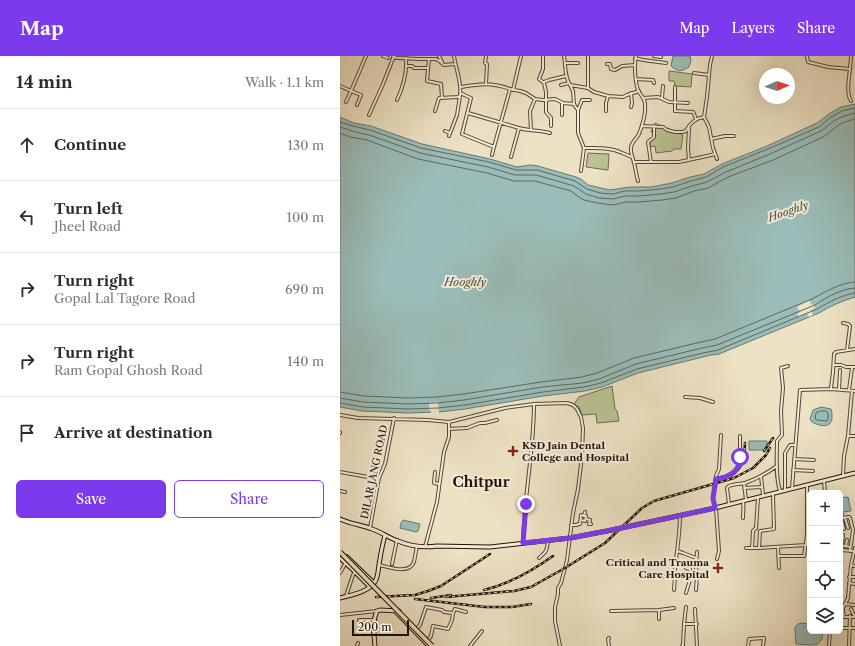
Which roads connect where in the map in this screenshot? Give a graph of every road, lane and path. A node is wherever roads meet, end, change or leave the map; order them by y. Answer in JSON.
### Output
{"nodes":[{"id":1,"x":366,"y":56,"type":"edge"},
{"id":2,"x":383,"y":56,"type":"edge"},
{"id":3,"x":394,"y":56,"type":"edge"},
{"id":4,"x":422,"y":56,"type":"edge"},
{"id":5,"x":439,"y":56,"type":"edge"},
{"id":6,"x":454,"y":56,"type":"edge"},
{"id":7,"x":485,"y":56,"type":"edge"},
{"id":8,"x":521,"y":56,"type":"edge"},
{"id":9,"x":543,"y":56,"type":"edge"},
{"id":10,"x":564,"y":56,"type":"edge"},
{"id":11,"x":588,"y":56,"type":"edge"},
{"id":12,"x":654,"y":56,"type":"edge"},
{"id":13,"x":712,"y":56,"type":"edge"},
{"id":14,"x":807,"y":56,"type":"edge"},
{"id":15,"x":851,"y":56,"type":"edge"},
{"id":16,"x":636,"y":57,"type":"edge"},
{"id":17,"x":661,"y":57,"type":"dead end"},
{"id":18,"x":388,"y":58,"type":"dead end"},
{"id":19,"x":406,"y":58,"type":"junction"},
{"id":20,"x":422,"y":59,"type":"junction"},
{"id":21,"x":429,"y":59,"type":"junction"},
{"id":22,"x":566,"y":63,"type":"junction"},
{"id":23,"x":578,"y":63,"type":"dead end"},
{"id":24,"x":666,"y":63,"type":"dead end"},
{"id":25,"x":443,"y":64,"type":"junction"},
{"id":26,"x":455,"y":64,"type":"junction"},
{"id":27,"x":607,"y":64,"type":"dead end"},
{"id":28,"x":635,"y":65,"type":"junction"},
{"id":29,"x":406,"y":66,"type":"junction"},
{"id":30,"x":428,"y":68,"type":"junction"},
{"id":31,"x":850,"y":69,"type":"junction"},
{"id":32,"x":694,"y":73,"type":"dead end"},
{"id":33,"x":566,"y":76,"type":"junction"},
{"id":34,"x":709,"y":76,"type":"junction"},
{"id":35,"x":636,"y":79,"type":"junction"},
{"id":36,"x":544,"y":83,"type":"junction"},
{"id":37,"x":654,"y":83,"type":"dead end"},
{"id":38,"x":486,"y":84,"type":"junction"},
{"id":39,"x":570,"y":84,"type":"junction"},
{"id":40,"x":561,"y":85,"type":"dead end"},
{"id":41,"x":340,"y":86,"type":"edge"},
{"id":42,"x":663,"y":86,"type":"dead end"},
{"id":43,"x":461,"y":87,"type":"junction"},
{"id":44,"x":676,"y":87,"type":"dead end"},
{"id":45,"x":588,"y":88,"type":"junction"},
{"id":46,"x":510,"y":89,"type":"junction"},
{"id":47,"x":513,"y":90,"type":"junction"},
{"id":48,"x":350,"y":91,"type":"junction"},
{"id":49,"x":639,"y":91,"type":"junction"},
{"id":50,"x":631,"y":93,"type":"junction"},
{"id":51,"x":460,"y":95,"type":"junction"},
{"id":52,"x":608,"y":96,"type":"junction"},
{"id":53,"x":442,"y":98,"type":"junction"},
{"id":54,"x":643,"y":98,"type":"junction"},
{"id":55,"x":662,"y":98,"type":"junction"},
{"id":56,"x":535,"y":99,"type":"junction"},
{"id":57,"x":546,"y":99,"type":"junction"},
{"id":58,"x":397,"y":100,"type":"dead end"},
{"id":59,"x":590,"y":100,"type":"dead end"},
{"id":60,"x":346,"y":102,"type":"dead end"},
{"id":61,"x":851,"y":102,"type":"dead end"},
{"id":62,"x":562,"y":103,"type":"junction"},
{"id":63,"x":675,"y":103,"type":"junction"},
{"id":64,"x":688,"y":103,"type":"dead end"},
{"id":65,"x":574,"y":104,"type":"junction"},
{"id":66,"x":357,"y":105,"type":"dead end"},
{"id":67,"x":631,"y":107,"type":"dead end"},
{"id":68,"x":578,"y":110,"type":"junction"},
{"id":69,"x":435,"y":111,"type":"dead end"},
{"id":70,"x":606,"y":111,"type":"dead end"},
{"id":71,"x":468,"y":113,"type":"junction"},
{"id":72,"x":369,"y":115,"type":"dead end"},
{"id":73,"x":562,"y":115,"type":"dead end"},
{"id":74,"x":704,"y":117,"type":"junction"},
{"id":75,"x":696,"y":119,"type":"junction"},
{"id":76,"x":501,"y":122,"type":"junction"},
{"id":77,"x":551,"y":126,"type":"dead end"},
{"id":78,"x":642,"y":126,"type":"junction"},
{"id":79,"x":654,"y":126,"type":"junction"},
{"id":80,"x":519,"y":128,"type":"junction"},
{"id":81,"x":689,"y":128,"type":"dead end"},
{"id":82,"x":531,"y":130,"type":"junction"},
{"id":83,"x":445,"y":131,"type":"dead end"},
{"id":84,"x":550,"y":133,"type":"dead end"},
{"id":85,"x":734,"y":136,"type":"dead end"},
{"id":86,"x":711,"y":139,"type":"junction"},
{"id":87,"x":494,"y":147,"type":"junction"},
{"id":88,"x":584,"y":148,"type":"junction"},
{"id":89,"x":715,"y":154,"type":"junction"},
{"id":90,"x":492,"y":155,"type":"dead end"},
{"id":91,"x":511,"y":157,"type":"dead end"},
{"id":92,"x":632,"y":157,"type":"junction"},
{"id":93,"x":718,"y":158,"type":"dead end"},
{"id":94,"x":689,"y":160,"type":"junction"},
{"id":95,"x":634,"y":162,"type":"junction"},
{"id":96,"x":651,"y":162,"type":"junction"},
{"id":97,"x":581,"y":171,"type":"dead end"},
{"id":98,"x":638,"y":181,"type":"dead end"},
{"id":99,"x":843,"y":323,"type":"dead end"},
{"id":100,"x":855,"y":349,"type":"edge"},
{"id":101,"x":847,"y":350,"type":"junction"},
{"id":102,"x":834,"y":365,"type":"junction"},
{"id":103,"x":788,"y":366,"type":"dead end"},
{"id":104,"x":854,"y":367,"type":"edge"},
{"id":105,"x":840,"y":370,"type":"dead end"},
{"id":106,"x":831,"y":389,"type":"junction"},
{"id":107,"x":839,"y":389,"type":"junction"},
{"id":108,"x":849,"y":390,"type":"junction"},
{"id":109,"x":854,"y":391,"type":"edge"},
{"id":110,"x":685,"y":397,"type":"dead end"},
{"id":111,"x":713,"y":402,"type":"dead end"},
{"id":112,"x":851,"y":402,"type":"junction"},
{"id":113,"x":855,"y":402,"type":"edge"},
{"id":114,"x":534,"y":404,"type":"junction"},
{"id":115,"x":850,"y":409,"type":"junction"},
{"id":116,"x":855,"y":410,"type":"edge"},
{"id":117,"x":340,"y":415,"type":"edge"},
{"id":118,"x":394,"y":418,"type":"junction"},
{"id":119,"x":497,"y":420,"type":"dead end"},
{"id":120,"x":449,"y":422,"type":"junction"},
{"id":121,"x":449,"y":429,"type":"junction"},
{"id":122,"x":721,"y":435,"type":"dead end"},
{"id":123,"x":740,"y":436,"type":"dead end"},
{"id":124,"x":848,"y":436,"type":"junction"},
{"id":125,"x":855,"y":436,"type":"edge"},
{"id":126,"x":795,"y":445,"type":"junction"},
{"id":127,"x":794,"y":459,"type":"junction"},
{"id":128,"x":814,"y":460,"type":"dead end"},
{"id":129,"x":777,"y":466,"type":"junction"},
{"id":130,"x":793,"y":470,"type":"junction"},
{"id":131,"x":813,"y":471,"type":"dead end"},
{"id":132,"x":340,"y":472,"type":"edge"},
{"id":133,"x":435,"y":472,"type":"dead end"},
{"id":134,"x":855,"y":473,"type":"edge"},
{"id":135,"x":761,"y":476,"type":"junction"},
{"id":136,"x":843,"y":476,"type":"junction"},
{"id":137,"x":379,"y":479,"type":"junction"},
{"id":138,"x":716,"y":479,"type":"junction"},
{"id":139,"x":824,"y":480,"type":"junction"},
{"id":140,"x":744,"y":483,"type":"junction"},
{"id":141,"x":439,"y":484,"type":"junction"},
{"id":142,"x":807,"y":484,"type":"junction"},
{"id":143,"x":762,"y":487,"type":"junction"},
{"id":144,"x":744,"y":488,"type":"junction"},
{"id":145,"x":792,"y":488,"type":"junction"},
{"id":146,"x":785,"y":490,"type":"junction"},
{"id":147,"x":825,"y":490,"type":"edge"},
{"id":148,"x":340,"y":491,"type":"edge"},
{"id":149,"x":780,"y":491,"type":"junction"},
{"id":150,"x":345,"y":492,"type":"dead end"},
{"id":151,"x":774,"y":493,"type":"junction"},
{"id":152,"x":763,"y":495,"type":"junction"},
{"id":153,"x":758,"y":496,"type":"junction"},
{"id":154,"x":745,"y":500,"type":"junction"},
{"id":155,"x":729,"y":504,"type":"junction"},
{"id":156,"x":716,"y":508,"type":"junction"},
{"id":157,"x":585,"y":512,"type":"dead end"},
{"id":158,"x":680,"y":515,"type":"junction"},
{"id":159,"x":584,"y":516,"type":"junction"},
{"id":160,"x":340,"y":518,"type":"edge"},
{"id":161,"x":743,"y":518,"type":"dead end"},
{"id":162,"x":845,"y":518,"type":"joint"},
{"id":163,"x":586,"y":519,"type":"junction"},
{"id":164,"x":581,"y":520,"type":"junction"},
{"id":165,"x":591,"y":524,"type":"dead end"},
{"id":166,"x":572,"y":525,"type":"junction"},
{"id":167,"x":843,"y":526,"type":"edge"},
{"id":168,"x":370,"y":527,"type":"junction"},
{"id":169,"x":848,"y":528,"type":"dead end"},
{"id":170,"x":844,"y":529,"type":"dead end"},
{"id":171,"x":385,"y":535,"type":"junction"},
{"id":172,"x":570,"y":538,"type":"junction"},
{"id":173,"x":397,"y":540,"type":"junction"},
{"id":174,"x":549,"y":540,"type":"junction"},
{"id":175,"x":847,"y":540,"type":"dead end"},
{"id":176,"x":523,"y":543,"type":"junction"},
{"id":177,"x":806,"y":545,"type":"junction"},
{"id":178,"x":843,"y":545,"type":"edge"},
{"id":179,"x":417,"y":546,"type":"junction"},
{"id":180,"x":846,"y":546,"type":"junction"},
{"id":181,"x":425,"y":547,"type":"junction"},
{"id":182,"x":778,"y":547,"type":"junction"},
{"id":183,"x":850,"y":547,"type":"junction"},
{"id":184,"x":746,"y":548,"type":"dead end"},
{"id":185,"x":752,"y":548,"type":"junction"},
{"id":186,"x":759,"y":548,"type":"junction"},
{"id":187,"x":843,"y":550,"type":"edge"},
{"id":188,"x":340,"y":551,"type":"edge"},
{"id":189,"x":677,"y":551,"type":"junction"},
{"id":190,"x":850,"y":551,"type":"junction"},
{"id":191,"x":697,"y":552,"type":"dead end"},
{"id":192,"x":854,"y":552,"type":"edge"},
{"id":193,"x":778,"y":556,"type":"junction"},
{"id":194,"x":340,"y":558,"type":"edge"},
{"id":195,"x":538,"y":558,"type":"dead end"},
{"id":196,"x":696,"y":558,"type":"junction"},
{"id":197,"x":717,"y":559,"type":"dead end"},
{"id":198,"x":675,"y":561,"type":"junction"},
{"id":199,"x":345,"y":563,"type":"junction"},
{"id":200,"x":392,"y":564,"type":"dead end"},
{"id":201,"x":379,"y":566,"type":"junction"},
{"id":202,"x":851,"y":566,"type":"junction"},
{"id":203,"x":855,"y":566,"type":"edge"},
{"id":204,"x":779,"y":568,"type":"dead end"},
{"id":205,"x":355,"y":572,"type":"junction"},
{"id":206,"x":340,"y":573,"type":"edge"},
{"id":207,"x":647,"y":576,"type":"dead end"},
{"id":208,"x":674,"y":576,"type":"junction"},
{"id":209,"x":690,"y":577,"type":"junction"},
{"id":210,"x":849,"y":577,"type":"junction"},
{"id":211,"x":855,"y":577,"type":"edge"},
{"id":212,"x":849,"y":583,"type":"junction"},
{"id":213,"x":374,"y":584,"type":"junction"},
{"id":214,"x":855,"y":584,"type":"edge"},
{"id":215,"x":370,"y":587,"type":"junction"},
{"id":216,"x":674,"y":590,"type":"dead end"},
{"id":217,"x":696,"y":590,"type":"dead end"},
{"id":218,"x":686,"y":593,"type":"dead end"},
{"id":219,"x":346,"y":596,"type":"junction"},
{"id":220,"x":340,"y":598,"type":"edge"},
{"id":221,"x":845,"y":604,"type":"junction"},
{"id":222,"x":855,"y":605,"type":"edge"},
{"id":223,"x":674,"y":608,"type":"dead end"},
{"id":224,"x":686,"y":608,"type":"dead end"},
{"id":225,"x":695,"y":609,"type":"dead end"},
{"id":226,"x":850,"y":609,"type":"dead end"},
{"id":227,"x":395,"y":610,"type":"junction"},
{"id":228,"x":659,"y":610,"type":"junction"},
{"id":229,"x":377,"y":611,"type":"junction"},
{"id":230,"x":611,"y":611,"type":"dead end"},
{"id":231,"x":466,"y":612,"type":"dead end"},
{"id":232,"x":453,"y":613,"type":"junction"},
{"id":233,"x":340,"y":614,"type":"edge"},
{"id":234,"x":844,"y":615,"type":"joint"},
{"id":235,"x":850,"y":616,"type":"junction"},
{"id":236,"x":855,"y":617,"type":"edge"},
{"id":237,"x":659,"y":619,"type":"dead end"},
{"id":238,"x":359,"y":620,"type":"dead end"},
{"id":239,"x":374,"y":620,"type":"junction"},
{"id":240,"x":684,"y":624,"type":"junction"},
{"id":241,"x":697,"y":624,"type":"junction"},
{"id":242,"x":417,"y":628,"type":"junction"},
{"id":243,"x":843,"y":628,"type":"edge"},
{"id":244,"x":850,"y":628,"type":"junction"},
{"id":245,"x":855,"y":628,"type":"edge"},
{"id":246,"x":482,"y":631,"type":"dead end"},
{"id":247,"x":830,"y":634,"type":"edge"},
{"id":248,"x":609,"y":638,"type":"dead end"},
{"id":249,"x":428,"y":640,"type":"junction"},
{"id":250,"x":375,"y":646,"type":"edge"},
{"id":251,"x":429,"y":646,"type":"edge"},
{"id":252,"x":433,"y":646,"type":"edge"},
{"id":253,"x":470,"y":646,"type":"edge"},
{"id":254,"x":560,"y":646,"type":"edge"},
{"id":255,"x":609,"y":646,"type":"edge"},
{"id":256,"x":682,"y":646,"type":"edge"},
{"id":257,"x":697,"y":646,"type":"edge"},
{"id":258,"x":748,"y":646,"type":"edge"},
{"id":259,"x":763,"y":646,"type":"edge"},
{"id":260,"x":829,"y":646,"type":"edge"},
{"id":261,"x":849,"y":646,"type":"edge"}],
"edges":[{"from":1,"to":48,"type":"street"},
{"from":2,"to":18,"type":"street"},
{"from":3,"to":19,"type":"street"},
{"from":3,"to":72,"type":"street"},
{"from":4,"to":20,"type":"street"},
{"from":5,"to":25,"type":"street"},
{"from":6,"to":26,"type":"street"},
{"from":7,"to":38,"type":"street"},
{"from":8,"to":47,"type":"street"},
{"from":9,"to":36,"type":"street"},
{"from":10,"to":22,"type":"street"},
{"from":11,"to":45,"type":"street"},
{"from":12,"to":17,"type":"street"},
{"from":13,"to":34,"type":"street"},
{"from":14,"to":31,"type":"street"},
{"from":15,"to":31,"type":"street"},
{"from":16,"to":24,"type":"street"},
{"from":16,"to":28,"type":"street"},
{"from":19,"to":20,"type":"street"},
{"from":19,"to":29,"type":"street"},
{"from":20,"to":21,"type":"street"},
{"from":21,"to":25,"type":"street"},
{"from":21,"to":30,"type":"street"},
{"from":22,"to":23,"type":"street"},
{"from":22,"to":33,"type":"street"},
{"from":25,"to":26,"type":"street"},
{"from":26,"to":43,"type":"street"},
{"from":27,"to":28,"type":"street"},
{"from":28,"to":35,"type":"street"},
{"from":29,"to":30,"type":"street"},
{"from":29,"to":58,"type":"street"},
{"from":30,"to":53,"type":"street"},
{"from":31,"to":61,"type":"street"},
{"from":32,"to":34,"type":"street"},
{"from":33,"to":36,"type":"street"},
{"from":33,"to":39,"type":"street"},
{"from":34,"to":74,"type":"street"},
{"from":35,"to":37,"type":"street"},
{"from":35,"to":49,"type":"street"},
{"from":36,"to":57,"type":"street"},
{"from":38,"to":43,"type":"street"},
{"from":38,"to":46,"type":"street"},
{"from":39,"to":40,"type":"street"},
{"from":39,"to":45,"type":"street"},
{"from":39,"to":65,"type":"street"},
{"from":41,"to":48,"type":"street"},
{"from":42,"to":55,"type":"street"},
{"from":43,"to":51,"type":"street"},
{"from":44,"to":63,"type":"street"},
{"from":45,"to":52,"type":"street"},
{"from":46,"to":47,"type":"street"},
{"from":46,"to":76,"type":"street"},
{"from":47,"to":56,"type":"street"},
{"from":48,"to":60,"type":"street"},
{"from":48,"to":66,"type":"street"},
{"from":49,"to":50,"type":"street"},
{"from":49,"to":54,"type":"street"},
{"from":50,"to":52,"type":"street"},
{"from":50,"to":67,"type":"street"},
{"from":51,"to":53,"type":"street"},
{"from":51,"to":71,"type":"street"},
{"from":51,"to":83,"type":"street"},
{"from":52,"to":70,"type":"street"},
{"from":53,"to":69,"type":"street"},
{"from":54,"to":55,"type":"street"},
{"from":54,"to":78,"type":"street"},
{"from":55,"to":63,"type":"street"},
{"from":56,"to":57,"type":"street"},
{"from":56,"to":82,"type":"street"},
{"from":57,"to":62,"type":"street"},
{"from":57,"to":77,"type":"street"},
{"from":59,"to":68,"type":"street"},
{"from":62,"to":65,"type":"street"},
{"from":62,"to":73,"type":"street"},
{"from":63,"to":64,"type":"street"},
{"from":63,"to":75,"type":"street"},
{"from":65,"to":68,"type":"street"},
{"from":68,"to":88,"type":"street"},
{"from":71,"to":76,"type":"street"},
{"from":71,"to":87,"type":"street"},
{"from":74,"to":75,"type":"street"},
{"from":74,"to":86,"type":"street"},
{"from":75,"to":79,"type":"street"},
{"from":76,"to":80,"type":"street"},
{"from":76,"to":87,"type":"street"},
{"from":78,"to":79,"type":"street"},
{"from":78,"to":92,"type":"street"},
{"from":79,"to":96,"type":"street"},
{"from":80,"to":82,"type":"street"},
{"from":80,"to":91,"type":"street"},
{"from":81,"to":94,"type":"street"},
{"from":82,"to":84,"type":"street"},
{"from":85,"to":86,"type":"street"},
{"from":86,"to":89,"type":"street"},
{"from":87,"to":90,"type":"street"},
{"from":88,"to":92,"type":"street"},
{"from":88,"to":97,"type":"street"},
{"from":89,"to":93,"type":"street"},
{"from":89,"to":94,"type":"street"},
{"from":92,"to":95,"type":"street"},
{"from":94,"to":96,"type":"street"},
{"from":95,"to":96,"type":"street"},
{"from":95,"to":98,"type":"street"},
{"from":99,"to":101,"type":"street"},
{"from":100,"to":101,"type":"street"},
{"from":101,"to":102,"type":"street"},
{"from":102,"to":104,"type":"street"},
{"from":102,"to":106,"type":"street"},
{"from":103,"to":129,"type":"street"},
{"from":104,"to":108,"type":"street"},
{"from":105,"to":107,"type":"street"},
{"from":106,"to":107,"type":"street"},
{"from":106,"to":126,"type":"street"},
{"from":107,"to":108,"type":"street"},
{"from":108,"to":109,"type":"street"},
{"from":109,"to":112,"type":"street"},
{"from":110,"to":111,"type":"street"},
{"from":112,"to":113,"type":"street"},
{"from":112,"to":115,"type":"street"},
{"from":114,"to":120,"type":"street"},
{"from":114,"to":166,"type":"street"},
{"from":114,"to":176,"type":"street"},
{"from":115,"to":116,"type":"street"},
{"from":115,"to":124,"type":"street"},
{"from":117,"to":118,"type":"street"},
{"from":118,"to":120,"type":"street"},
{"from":118,"to":137,"type":"street","name":"DILAR JANG ROAD"},
{"from":119,"to":121,"type":"street"},
{"from":120,"to":121,"type":"street"},
{"from":121,"to":141,"type":"street"},
{"from":122,"to":138,"type":"street"},
{"from":123,"to":138,"type":"street"},
{"from":124,"to":125,"type":"street"},
{"from":124,"to":136,"type":"street"},
{"from":126,"to":127,"type":"street"},
{"from":126,"to":146,"type":"street"},
{"from":127,"to":128,"type":"street"},
{"from":127,"to":130,"type":"street"},
{"from":129,"to":135,"type":"street"},
{"from":129,"to":149,"type":"street"},
{"from":130,"to":131,"type":"street"},
{"from":130,"to":145,"type":"street"},
{"from":132,"to":137,"type":"street"},
{"from":133,"to":141,"type":"street"},
{"from":134,"to":136,"type":"street"},
{"from":135,"to":140,"type":"street"},
{"from":135,"to":143,"type":"street"},
{"from":136,"to":139,"type":"street"},
{"from":137,"to":168,"type":"street","name":"DILAR JANG ROAD"},
{"from":138,"to":156,"type":"street"},
{"from":139,"to":142,"type":"street"},
{"from":139,"to":147,"type":"street"},
{"from":140,"to":144,"type":"street"},
{"from":140,"to":155,"type":"street"},
{"from":141,"to":181,"type":"street"},
{"from":142,"to":145,"type":"street"},
{"from":142,"to":177,"type":"street"},
{"from":143,"to":144,"type":"street"},
{"from":143,"to":152,"type":"street"},
{"from":144,"to":154,"type":"street"},
{"from":145,"to":146,"type":"street"},
{"from":146,"to":149,"type":"street"},
{"from":148,"to":150,"type":"street"},
{"from":149,"to":151,"type":"street"},
{"from":151,"to":152,"type":"street"},
{"from":151,"to":186,"type":"street"},
{"from":152,"to":153,"type":"street"},
{"from":153,"to":154,"type":"street"},
{"from":153,"to":185,"type":"street"},
{"from":154,"to":155,"type":"street"},
{"from":154,"to":161,"type":"street"},
{"from":155,"to":156,"type":"street"},
{"from":156,"to":158,"type":"street"},
{"from":156,"to":197,"type":"street"},
{"from":157,"to":159,"type":"street"},
{"from":158,"to":172,"type":"street"},
{"from":158,"to":189,"type":"street"},
{"from":159,"to":163,"type":"street"},
{"from":159,"to":164,"type":"street"},
{"from":160,"to":168,"type":"street"},
{"from":162,"to":169,"type":"street"},
{"from":162,"to":183,"type":"street"},
{"from":163,"to":164,"type":"street"},
{"from":163,"to":165,"type":"street"},
{"from":164,"to":166,"type":"street"},
{"from":166,"to":172,"type":"street"},
{"from":167,"to":170,"type":"street"},
{"from":168,"to":171,"type":"street"},
{"from":171,"to":173,"type":"street"},
{"from":171,"to":201,"type":"street"},
{"from":172,"to":174,"type":"street"},
{"from":172,"to":254,"type":"street"},
{"from":173,"to":179,"type":"street"},
{"from":173,"to":200,"type":"street"},
{"from":174,"to":176,"type":"street"},
{"from":174,"to":195,"type":"street"},
{"from":175,"to":180,"type":"street"},
{"from":176,"to":181,"type":"street"},
{"from":177,"to":182,"type":"street"},
{"from":177,"to":193,"type":"street"},
{"from":178,"to":180,"type":"street"},
{"from":179,"to":181,"type":"street"},
{"from":179,"to":201,"type":"street"},
{"from":180,"to":183,"type":"street"},
{"from":182,"to":186,"type":"street"},
{"from":182,"to":193,"type":"street"},
{"from":183,"to":190,"type":"street"},
{"from":184,"to":185,"type":"street"},
{"from":185,"to":186,"type":"street"},
{"from":187,"to":190,"type":"street"},
{"from":188,"to":213,"type":"street"},
{"from":188,"to":252,"type":"main road","bridge":true},
{"from":189,"to":196,"type":"street"},
{"from":189,"to":198,"type":"street"},
{"from":190,"to":192,"type":"street"},
{"from":191,"to":196,"type":"street"},
{"from":192,"to":202,"type":"street"},
{"from":193,"to":204,"type":"street"},
{"from":194,"to":199,"type":"street"},
{"from":196,"to":217,"type":"street"},
{"from":198,"to":208,"type":"street"},
{"from":198,"to":209,"type":"street"},
{"from":199,"to":205,"type":"street"},
{"from":199,"to":206,"type":"street"},
{"from":201,"to":213,"type":"street"},
{"from":202,"to":203,"type":"street"},
{"from":202,"to":210,"type":"street"},
{"from":205,"to":215,"type":"street"},
{"from":205,"to":219,"type":"street"},
{"from":207,"to":208,"type":"street"},
{"from":208,"to":209,"type":"street"},
{"from":208,"to":216,"type":"street"},
{"from":209,"to":218,"type":"street"},
{"from":210,"to":211,"type":"street"},
{"from":210,"to":212,"type":"street"},
{"from":212,"to":214,"type":"street"},
{"from":212,"to":221,"type":"street"},
{"from":213,"to":215,"type":"street"},
{"from":215,"to":219,"type":"street"},
{"from":219,"to":220,"type":"street"},
{"from":221,"to":222,"type":"street"},
{"from":221,"to":234,"type":"street"},
{"from":223,"to":228,"type":"street"},
{"from":224,"to":240,"type":"street"},
{"from":225,"to":241,"type":"street"},
{"from":226,"to":236,"type":"street"},
{"from":227,"to":229,"type":"street"},
{"from":227,"to":242,"type":"street"},
{"from":227,"to":251,"type":"street"},
{"from":228,"to":230,"type":"street"},
{"from":228,"to":237,"type":"street"},
{"from":229,"to":233,"type":"street"},
{"from":229,"to":239,"type":"street"},
{"from":231,"to":232,"type":"street"},
{"from":232,"to":242,"type":"street"},
{"from":232,"to":249,"type":"street"},
{"from":234,"to":235,"type":"street"},
{"from":235,"to":236,"type":"street"},
{"from":235,"to":244,"type":"street"},
{"from":238,"to":239,"type":"street"},
{"from":239,"to":250,"type":"street"},
{"from":240,"to":241,"type":"street"},
{"from":240,"to":256,"type":"street"},
{"from":241,"to":257,"type":"street"},
{"from":242,"to":249,"type":"street"},
{"from":243,"to":244,"type":"street"},
{"from":244,"to":245,"type":"street"},
{"from":244,"to":261,"type":"street"},
{"from":246,"to":253,"type":"street"},
{"from":247,"to":260,"type":"street"},
{"from":248,"to":255,"type":"street"},
{"from":249,"to":252,"type":"street"},
{"from":258,"to":259,"type":"street"}]}
